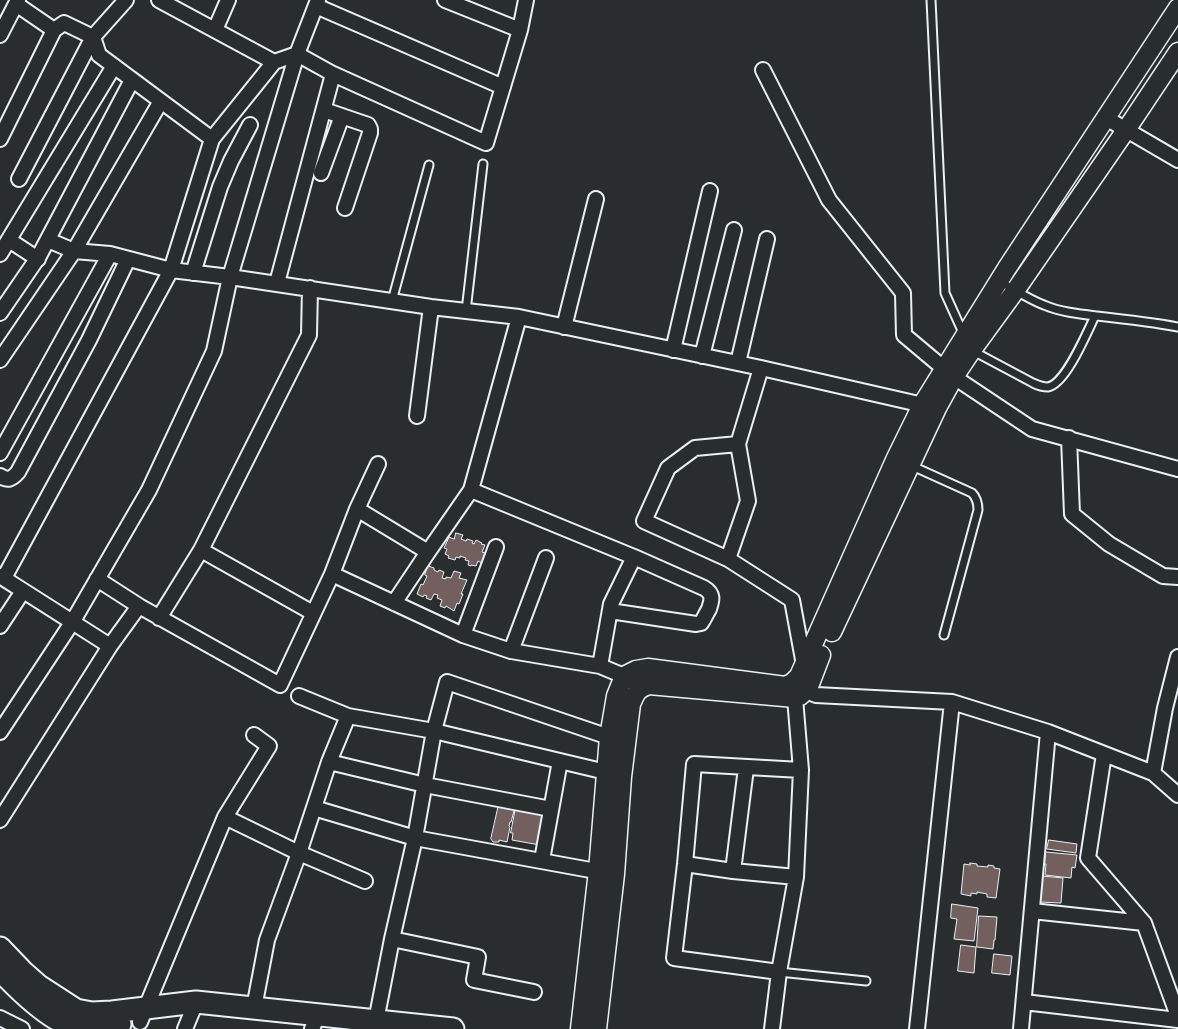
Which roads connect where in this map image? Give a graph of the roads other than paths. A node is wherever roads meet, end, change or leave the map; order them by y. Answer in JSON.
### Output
{"nodes":[{"id":1,"x":126,"y":0,"type":"edge"},
{"id":2,"x":159,"y":0,"type":"edge"},
{"id":3,"x":228,"y":0,"type":"edge"},
{"id":4,"x":445,"y":0,"type":"edge"},
{"id":5,"x":526,"y":0,"type":"edge"},
{"id":6,"x":931,"y":0,"type":"edge"},
{"id":7,"x":17,"y":2,"type":"edge"},
{"id":8,"x":317,"y":3,"type":"edge"},
{"id":9,"x":1178,"y":8,"type":"edge"},
{"id":10,"x":54,"y":30,"type":"junction"},
{"id":11,"x":215,"y":30,"type":"junction"},
{"id":12,"x":520,"y":30,"type":"junction"},
{"id":13,"x":0,"y":35,"type":"edge"},
{"id":14,"x":93,"y":37,"type":"junction"},
{"id":15,"x":1178,"y":52,"type":"edge"},
{"id":16,"x":297,"y":54,"type":"junction"},
{"id":17,"x":274,"y":62,"type":"junction"},
{"id":18,"x":114,"y":66,"type":"junction"},
{"id":19,"x":764,"y":70,"type":"dead end"},
{"id":20,"x":334,"y":74,"type":"junction"},
{"id":21,"x":132,"y":80,"type":"junction"},
{"id":22,"x":503,"y":87,"type":"junction"},
{"id":23,"x":161,"y":101,"type":"junction"},
{"id":24,"x":324,"y":110,"type":"junction"},
{"id":25,"x":342,"y":116,"type":"junction"},
{"id":26,"x":1106,"y":118,"type":"junction"},
{"id":27,"x":250,"y":125,"type":"dead end"},
{"id":28,"x":1126,"y":130,"type":"junction"},
{"id":29,"x":0,"y":139,"type":"edge"},
{"id":30,"x":212,"y":139,"type":"junction"},
{"id":31,"x":1178,"y":160,"type":"edge"},
{"id":32,"x":483,"y":164,"type":"dead end"},
{"id":33,"x":429,"y":165,"type":"dead end"},
{"id":34,"x":321,"y":173,"type":"dead end"},
{"id":35,"x":20,"y":179,"type":"dead end"},
{"id":36,"x":710,"y":191,"type":"dead end"},
{"id":37,"x":596,"y":199,"type":"dead end"},
{"id":38,"x":345,"y":208,"type":"dead end"},
{"id":39,"x":734,"y":230,"type":"dead end"},
{"id":40,"x":767,"y":239,"type":"dead end"},
{"id":41,"x":9,"y":240,"type":"junction"},
{"id":42,"x":48,"y":240,"type":"junction"},
{"id":43,"x":74,"y":251,"type":"junction"},
{"id":44,"x":0,"y":254,"type":"edge"},
{"id":45,"x":110,"y":254,"type":"junction"},
{"id":46,"x":38,"y":259,"type":"junction"},
{"id":47,"x":128,"y":259,"type":"junction"},
{"id":48,"x":171,"y":270,"type":"junction"},
{"id":49,"x":193,"y":273,"type":"junction"},
{"id":50,"x":230,"y":277,"type":"junction"},
{"id":51,"x":999,"y":281,"type":"junction"},
{"id":52,"x":277,"y":283,"type":"junction"},
{"id":53,"x":310,"y":288,"type":"junction"},
{"id":54,"x":1016,"y":290,"type":"junction"},
{"id":55,"x":392,"y":301,"type":"junction"},
{"id":56,"x":431,"y":307,"type":"junction"},
{"id":57,"x":466,"y":311,"type":"junction"},
{"id":58,"x":0,"y":313,"type":"edge"},
{"id":59,"x":1095,"y":316,"type":"junction"},
{"id":60,"x":519,"y":317,"type":"junction"},
{"id":61,"x":564,"y":327,"type":"junction"},
{"id":62,"x":1178,"y":327,"type":"edge"},
{"id":63,"x":968,"y":342,"type":"junction"},
{"id":64,"x":673,"y":350,"type":"junction"},
{"id":65,"x":702,"y":356,"type":"junction"},
{"id":66,"x":0,"y":360,"type":"edge"},
{"id":67,"x":738,"y":363,"type":"junction"},
{"id":68,"x":761,"y":368,"type":"junction"},
{"id":69,"x":949,"y":373,"type":"junction"},
{"id":70,"x":929,"y":406,"type":"junction"},
{"id":71,"x":417,"y":416,"type":"dead end"},
{"id":72,"x":1069,"y":438,"type":"junction"},
{"id":73,"x":738,"y":444,"type":"junction"},
{"id":74,"x":0,"y":453,"type":"edge"},
{"id":75,"x":903,"y":462,"type":"junction"},
{"id":76,"x":378,"y":464,"type":"dead end"},
{"id":77,"x":1178,"y":469,"type":"edge"},
{"id":78,"x":0,"y":476,"type":"edge"},
{"id":79,"x":472,"y":490,"type":"junction"},
{"id":80,"x":357,"y":509,"type":"junction"},
{"id":81,"x":496,"y":547,"type":"dead end"},
{"id":82,"x":201,"y":550,"type":"junction"},
{"id":83,"x":428,"y":552,"type":"junction"},
{"id":84,"x":634,"y":557,"type":"junction"},
{"id":85,"x":546,"y":558,"type":"dead end"},
{"id":86,"x":728,"y":559,"type":"junction"},
{"id":87,"x":332,"y":574,"type":"junction"},
{"id":88,"x":2,"y":577,"type":"edge"},
{"id":89,"x":1178,"y":577,"type":"edge"},
{"id":90,"x":97,"y":580,"type":"junction"},
{"id":91,"x":24,"y":591,"type":"junction"},
{"id":92,"x":394,"y":604,"type":"junction"},
{"id":93,"x":138,"y":606,"type":"junction"},
{"id":94,"x":610,"y":611,"type":"junction"},
{"id":95,"x":313,"y":613,"type":"junction"},
{"id":96,"x":159,"y":618,"type":"junction"},
{"id":97,"x":73,"y":622,"type":"junction"},
{"id":98,"x":0,"y":626,"type":"edge"},
{"id":99,"x":463,"y":635,"type":"junction"},
{"id":100,"x":944,"y":635,"type":"dead end"},
{"id":101,"x":110,"y":646,"type":"junction"},
{"id":102,"x":511,"y":650,"type":"junction"},
{"id":103,"x":1178,"y":657,"type":"edge"},
{"id":104,"x":600,"y":666,"type":"junction"},
{"id":105,"x":624,"y":676,"type":"junction"},
{"id":106,"x":801,"y":682,"type":"junction"},
{"id":107,"x":641,"y":687,"type":"junction"},
{"id":108,"x":298,"y":696,"type":"dead end"},
{"id":109,"x":952,"y":702,"type":"junction"},
{"id":110,"x":348,"y":716,"type":"junction"},
{"id":111,"x":434,"y":731,"type":"junction"},
{"id":112,"x":0,"y":732,"type":"edge"},
{"id":113,"x":1048,"y":732,"type":"junction"},
{"id":114,"x":254,"y":735,"type":"dead end"},
{"id":115,"x":609,"y":737,"type":"junction"},
{"id":116,"x":1104,"y":754,"type":"junction"},
{"id":117,"x":560,"y":761,"type":"junction"},
{"id":118,"x":329,"y":762,"type":"junction"},
{"id":119,"x":746,"y":768,"type":"junction"},
{"id":120,"x":801,"y":770,"type":"junction"},
{"id":121,"x":606,"y":772,"type":"junction"},
{"id":122,"x":1153,"y":773,"type":"junction"},
{"id":123,"x":425,"y":785,"type":"junction"},
{"id":124,"x":1178,"y":795,"type":"edge"},
{"id":125,"x":314,"y":808,"type":"junction"},
{"id":126,"x":551,"y":809,"type":"junction"},
{"id":127,"x":224,"y":817,"type":"junction"},
{"id":128,"x":0,"y":820,"type":"edge"},
{"id":129,"x":416,"y":838,"type":"junction"},
{"id":130,"x":298,"y":853,"type":"junction"},
{"id":131,"x":542,"y":860,"type":"junction"},
{"id":132,"x":685,"y":864,"type":"junction"},
{"id":133,"x":733,"y":871,"type":"junction"},
{"id":134,"x":606,"y":873,"type":"junction"},
{"id":135,"x":796,"y":877,"type":"junction"},
{"id":136,"x":365,"y":881,"type":"dead end"},
{"id":137,"x":1032,"y":910,"type":"junction"},
{"id":138,"x":1144,"y":923,"type":"junction"},
{"id":139,"x":392,"y":940,"type":"junction"},
{"id":140,"x":0,"y":948,"type":"edge"},
{"id":141,"x":0,"y":970,"type":"edge"},
{"id":142,"x":779,"y":972,"type":"junction"},
{"id":143,"x":866,"y":981,"type":"dead end"},
{"id":144,"x":534,"y":992,"type":"dead end"},
{"id":145,"x":1024,"y":1002,"type":"junction"},
{"id":146,"x":254,"y":1008,"type":"junction"},
{"id":147,"x":143,"y":1015,"type":"junction"},
{"id":148,"x":191,"y":1016,"type":"edge"},
{"id":149,"x":1178,"y":1016,"type":"edge"},
{"id":150,"x":0,"y":1018,"type":"edge"},
{"id":151,"x":1178,"y":1020,"type":"edge"},
{"id":152,"x":70,"y":1021,"type":"edge"},
{"id":153,"x":376,"y":1021,"type":"junction"},
{"id":154,"x":317,"y":1025,"type":"edge"},
{"id":155,"x":22,"y":1029,"type":"edge"},
{"id":156,"x":454,"y":1029,"type":"edge"},
{"id":157,"x":580,"y":1029,"type":"edge"},
{"id":158,"x":597,"y":1029,"type":"edge"},
{"id":159,"x":772,"y":1029,"type":"edge"},
{"id":160,"x":917,"y":1029,"type":"edge"},
{"id":161,"x":1022,"y":1029,"type":"edge"}],
"edges":[{"from":1,"to":14,"type":"street"},
{"from":2,"to":11,"type":"street"},
{"from":3,"to":11,"type":"street"},
{"from":4,"to":12,"type":"street"},
{"from":5,"to":12,"type":"street"},
{"from":6,"to":63,"type":"lane"},
{"from":7,"to":10,"type":"street"},
{"from":7,"to":13,"type":"street"},
{"from":8,"to":16,"type":"street"},
{"from":8,"to":22,"type":"street"},
{"from":9,"to":26,"type":"street"},
{"from":10,"to":14,"type":"street"},
{"from":10,"to":29,"type":"street"},
{"from":11,"to":17,"type":"street"},
{"from":12,"to":22,"type":"street"},
{"from":14,"to":18,"type":"street"},
{"from":14,"to":35,"type":"street"},
{"from":15,"to":28,"type":"street"},
{"from":16,"to":17,"type":"street"},
{"from":16,"to":20,"type":"street"},
{"from":16,"to":50,"type":"street"},
{"from":17,"to":30,"type":"street"},
{"from":18,"to":21,"type":"street"},
{"from":18,"to":41,"type":"street"},
{"from":19,"to":69,"type":"street"},
{"from":20,"to":22,"type":"street"},
{"from":20,"to":24,"type":"street"},
{"from":21,"to":23,"type":"street"},
{"from":21,"to":42,"type":"street"},
{"from":23,"to":30,"type":"street"},
{"from":23,"to":43,"type":"street"},
{"from":24,"to":25,"type":"street"},
{"from":24,"to":52,"type":"street"},
{"from":25,"to":34,"type":"street"},
{"from":25,"to":38,"type":"street"},
{"from":26,"to":28,"type":"street"},
{"from":26,"to":51,"type":"street"},
{"from":27,"to":49,"type":"street"},
{"from":28,"to":31,"type":"street"},
{"from":28,"to":54,"type":"street"},
{"from":30,"to":48,"type":"street"},
{"from":32,"to":57,"type":"lane"},
{"from":33,"to":55,"type":"lane"},
{"from":36,"to":64,"type":"street"},
{"from":37,"to":61,"type":"street"},
{"from":39,"to":65,"type":"street"},
{"from":40,"to":67,"type":"street"},
{"from":41,"to":44,"type":"street"},
{"from":41,"to":46,"type":"street"},
{"from":42,"to":43,"type":"street"},
{"from":42,"to":46,"type":"street"},
{"from":43,"to":45,"type":"street"},
{"from":43,"to":66,"type":"street"},
{"from":45,"to":47,"type":"street"},
{"from":45,"to":74,"type":"street"},
{"from":46,"to":58,"type":"street"},
{"from":47,"to":48,"type":"street"},
{"from":47,"to":78,"type":"street"},
{"from":48,"to":49,"type":"street"},
{"from":48,"to":88,"type":"street"},
{"from":49,"to":50,"type":"street"},
{"from":50,"to":52,"type":"street"},
{"from":50,"to":90,"type":"street"},
{"from":51,"to":54,"type":"lane"},
{"from":51,"to":63,"type":"street"},
{"from":52,"to":53,"type":"street"},
{"from":53,"to":55,"type":"street"},
{"from":53,"to":82,"type":"street"},
{"from":54,"to":59,"type":"lane"},
{"from":54,"to":63,"type":"street"},
{"from":55,"to":56,"type":"street"},
{"from":56,"to":57,"type":"street"},
{"from":56,"to":71,"type":"street"},
{"from":57,"to":60,"type":"street"},
{"from":59,"to":62,"type":"lane"},
{"from":59,"to":63,"type":"lane"},
{"from":60,"to":61,"type":"street"},
{"from":60,"to":79,"type":"street"},
{"from":61,"to":64,"type":"street"},
{"from":63,"to":69,"type":"street"},
{"from":64,"to":65,"type":"street"},
{"from":65,"to":67,"type":"street"},
{"from":67,"to":68,"type":"street"},
{"from":68,"to":70,"type":"street"},
{"from":68,"to":73,"type":"street"},
{"from":69,"to":70,"type":"street"},
{"from":69,"to":72,"type":"street"},
{"from":70,"to":75,"type":"street"},
{"from":72,"to":77,"type":"street"},
{"from":72,"to":89,"type":"street"},
{"from":73,"to":86,"type":"street"},
{"from":73,"to":86,"type":"street"},
{"from":75,"to":100,"type":"lane"},
{"from":75,"to":106,"type":"street"},
{"from":76,"to":80,"type":"street"},
{"from":79,"to":83,"type":"street"},
{"from":79,"to":84,"type":"street"},
{"from":80,"to":83,"type":"street"},
{"from":80,"to":87,"type":"street"},
{"from":81,"to":99,"type":"street"},
{"from":82,"to":95,"type":"street"},
{"from":82,"to":96,"type":"street"},
{"from":83,"to":92,"type":"street"},
{"from":84,"to":94,"type":"street"},
{"from":84,"to":94,"type":"street"},
{"from":85,"to":102,"type":"street"},
{"from":86,"to":106,"type":"street"},
{"from":87,"to":92,"type":"street"},
{"from":87,"to":95,"type":"street"},
{"from":88,"to":91,"type":"street"},
{"from":90,"to":93,"type":"street"},
{"from":90,"to":97,"type":"street"},
{"from":91,"to":97,"type":"street"},
{"from":91,"to":98,"type":"street"},
{"from":92,"to":99,"type":"street"},
{"from":93,"to":96,"type":"street"},
{"from":93,"to":101,"type":"street"},
{"from":94,"to":104,"type":"street"},
{"from":95,"to":96,"type":"street"},
{"from":97,"to":101,"type":"street"},
{"from":97,"to":112,"type":"street"},
{"from":99,"to":102,"type":"street"},
{"from":101,"to":128,"type":"street"},
{"from":102,"to":104,"type":"street"},
{"from":103,"to":122,"type":"street"},
{"from":104,"to":105,"type":"street"},
{"from":105,"to":106,"type":"street"},
{"from":105,"to":107,"type":"street"},
{"from":105,"to":115,"type":"street"},
{"from":106,"to":107,"type":"street"},
{"from":106,"to":109,"type":"street"},
{"from":106,"to":120,"type":"street"},
{"from":107,"to":134,"type":"street"},
{"from":108,"to":110,"type":"street"},
{"from":109,"to":113,"type":"street"},
{"from":109,"to":160,"type":"street"},
{"from":110,"to":111,"type":"street"},
{"from":110,"to":118,"type":"street"},
{"from":111,"to":115,"type":"street"},
{"from":111,"to":117,"type":"street"},
{"from":111,"to":123,"type":"street"},
{"from":113,"to":116,"type":"street"},
{"from":113,"to":137,"type":"street"},
{"from":114,"to":127,"type":"street"},
{"from":115,"to":121,"type":"street"},
{"from":116,"to":122,"type":"street"},
{"from":116,"to":138,"type":"street"},
{"from":117,"to":121,"type":"street"},
{"from":117,"to":126,"type":"street"},
{"from":118,"to":123,"type":"street"},
{"from":118,"to":125,"type":"street"},
{"from":119,"to":120,"type":"street"},
{"from":119,"to":132,"type":"street"},
{"from":119,"to":133,"type":"street"},
{"from":120,"to":135,"type":"street"},
{"from":121,"to":134,"type":"street"},
{"from":122,"to":124,"type":"street"},
{"from":123,"to":126,"type":"street"},
{"from":123,"to":129,"type":"street"},
{"from":125,"to":129,"type":"street"},
{"from":125,"to":130,"type":"street"},
{"from":126,"to":131,"type":"street"},
{"from":127,"to":130,"type":"street"},
{"from":127,"to":147,"type":"street"},
{"from":129,"to":131,"type":"street"},
{"from":129,"to":139,"type":"street"},
{"from":130,"to":136,"type":"street"},
{"from":130,"to":146,"type":"street"},
{"from":131,"to":134,"type":"street"},
{"from":132,"to":133,"type":"street"},
{"from":132,"to":142,"type":"street"},
{"from":133,"to":135,"type":"street"},
{"from":134,"to":157,"type":"street"},
{"from":134,"to":158,"type":"street"},
{"from":135,"to":142,"type":"street"},
{"from":137,"to":138,"type":"street"},
{"from":137,"to":145,"type":"street"},
{"from":138,"to":149,"type":"street"},
{"from":139,"to":144,"type":"street"},
{"from":139,"to":153,"type":"street"},
{"from":140,"to":152,"type":"main road"},
{"from":141,"to":152,"type":"main road"},
{"from":142,"to":143,"type":"lane"},
{"from":142,"to":159,"type":"street"},
{"from":145,"to":151,"type":"street"},
{"from":145,"to":161,"type":"street"},
{"from":146,"to":148,"type":"main road"},
{"from":146,"to":154,"type":"main road"},
{"from":147,"to":148,"type":"main road"},
{"from":147,"to":152,"type":"main road"},
{"from":148,"to":154,"type":"main road"},
{"from":150,"to":155,"type":"street"},
{"from":153,"to":154,"type":"main road"},
{"from":153,"to":156,"type":"main road"}]}
